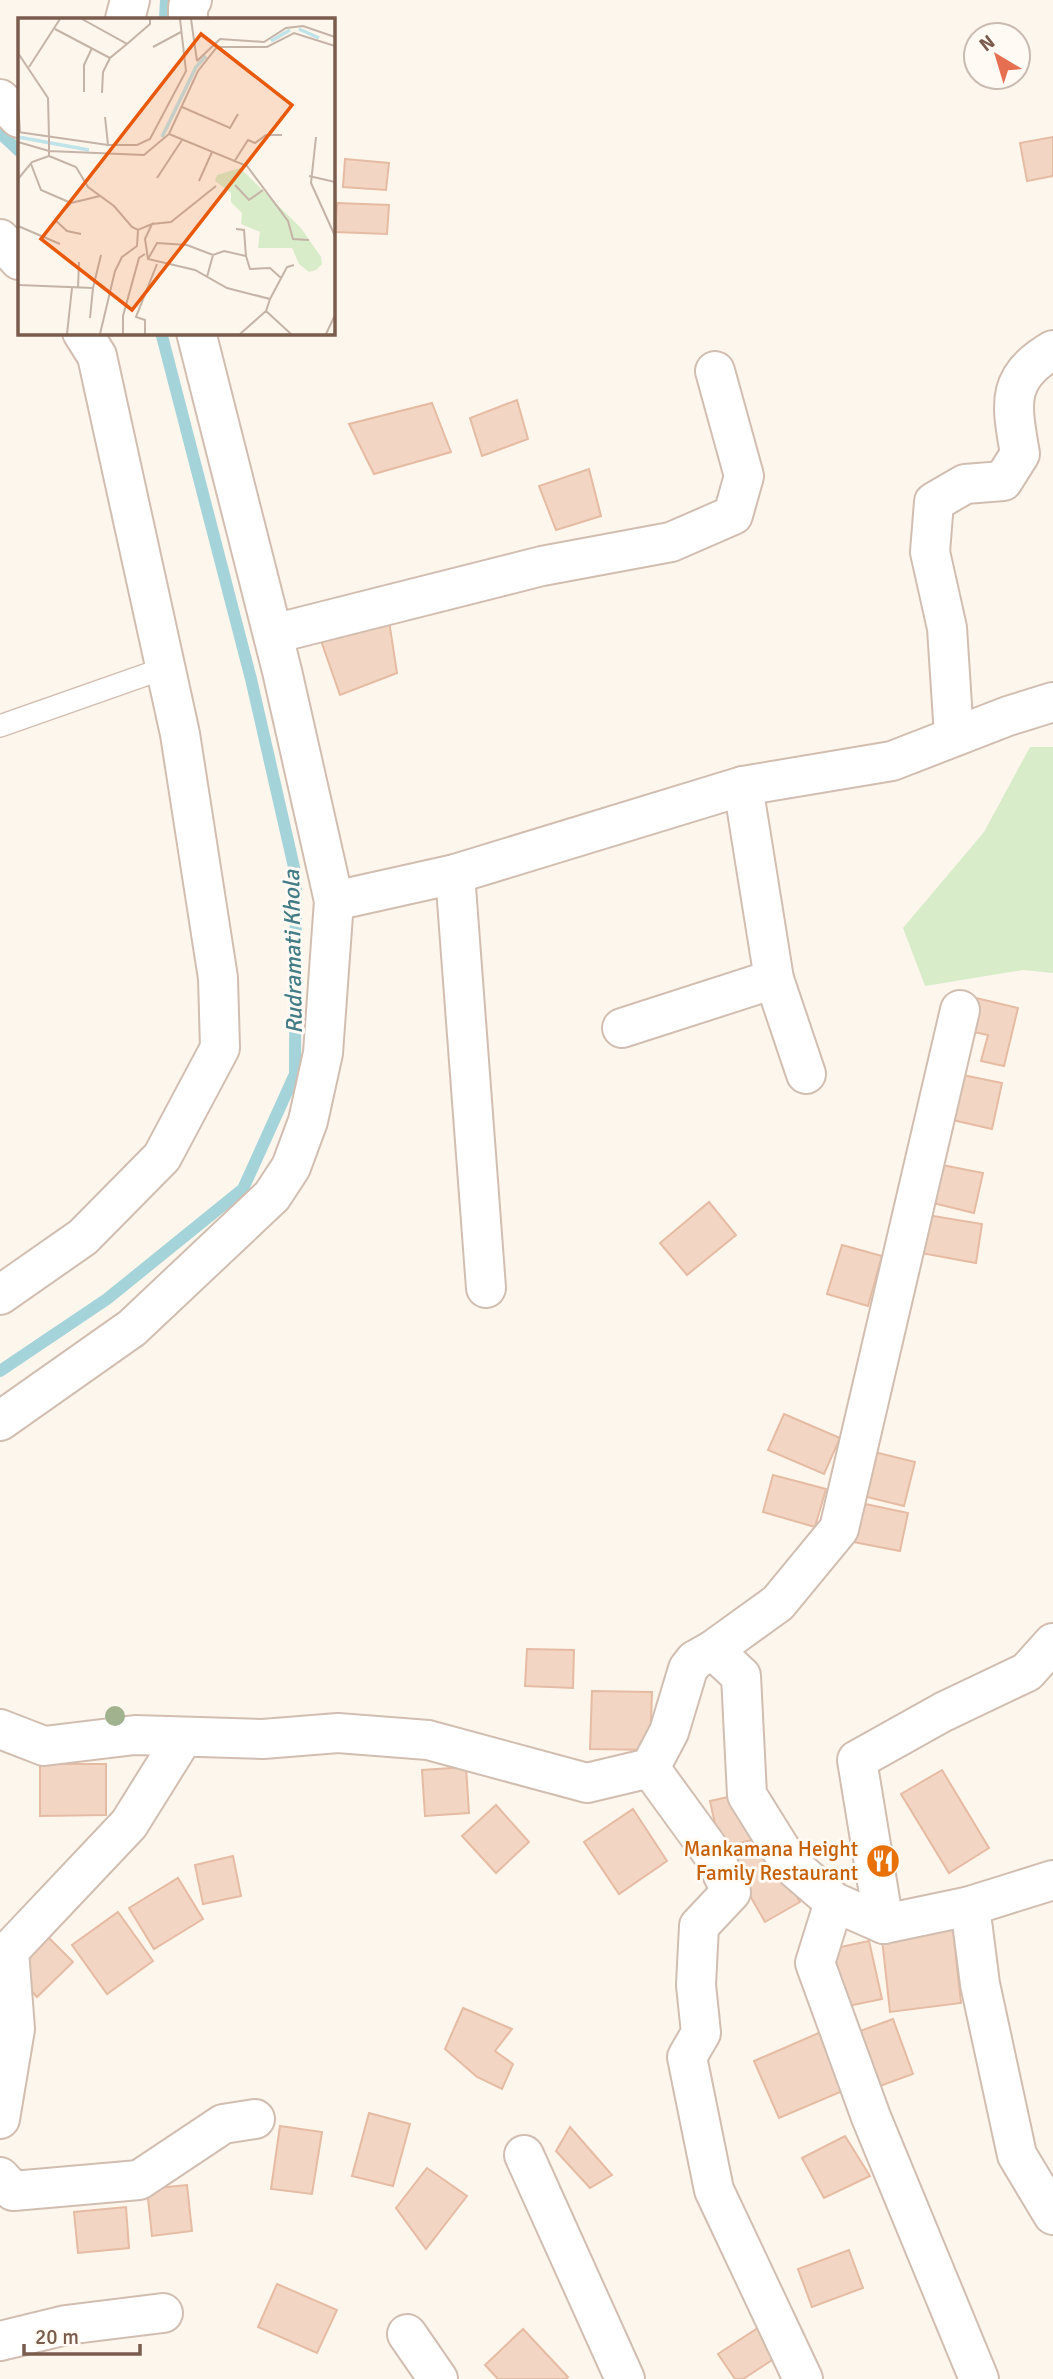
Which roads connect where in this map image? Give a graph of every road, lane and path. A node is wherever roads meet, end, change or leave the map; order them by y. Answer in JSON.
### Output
{"nodes":[{"id":1,"x":131,"y":0,"type":"edge"},
{"id":2,"x":192,"y":0,"type":"edge"},
{"id":3,"x":125,"y":18,"type":"edge"},
{"id":4,"x":188,"y":18,"type":"edge"},
{"id":5,"x":0,"y":100,"type":"edge"},
{"id":6,"x":18,"y":116,"type":"edge"},
{"id":7,"x":0,"y":239,"type":"edge"},
{"id":8,"x":18,"y":259,"type":"edge"},
{"id":9,"x":83,"y":334,"type":"edge"},
{"id":10,"x":197,"y":334,"type":"edge"},
{"id":11,"x":1053,"y":350,"type":"edge"},
{"id":12,"x":715,"y":371,"type":"dead end"},
{"id":13,"x":272,"y":634,"type":"junction"},
{"id":14,"x":165,"y":668,"type":"junction"},
{"id":15,"x":1053,"y":702,"type":"edge"},
{"id":16,"x":0,"y":726,"type":"edge"},
{"id":17,"x":954,"y":736,"type":"junction"},
{"id":18,"x":743,"y":786,"type":"junction"},
{"id":19,"x":455,"y":874,"type":"junction"},
{"id":20,"x":334,"y":901,"type":"junction"},
{"id":21,"x":774,"y":979,"type":"junction"},
{"id":22,"x":960,"y":1010,"type":"dead end"},
{"id":23,"x":622,"y":1028,"type":"dead end"},
{"id":24,"x":806,"y":1074,"type":"dead end"},
{"id":25,"x":486,"y":1288,"type":"dead end"},
{"id":26,"x":0,"y":1295,"type":"edge"},
{"id":27,"x":0,"y":1420,"type":"edge"},
{"id":28,"x":1053,"y":1643,"type":"edge"},
{"id":29,"x":713,"y":1650,"type":"junction"},
{"id":30,"x":0,"y":1729,"type":"edge"},
{"id":31,"x":182,"y":1739,"type":"junction"},
{"id":32,"x":650,"y":1768,"type":"junction"},
{"id":33,"x":1053,"y":1880,"type":"edge"},
{"id":34,"x":834,"y":1902,"type":"junction"},
{"id":35,"x":970,"y":1906,"type":"junction"},
{"id":36,"x":884,"y":1924,"type":"junction"},
{"id":37,"x":5,"y":1953,"type":"edge"},
{"id":38,"x":0,"y":2119,"type":"edge"},
{"id":39,"x":255,"y":2119,"type":"dead end"},
{"id":40,"x":524,"y":2155,"type":"dead end"},
{"id":41,"x":0,"y":2177,"type":"edge"},
{"id":42,"x":1053,"y":2215,"type":"edge"},
{"id":43,"x":163,"y":2313,"type":"dead end"},
{"id":44,"x":407,"y":2334,"type":"dead end"},
{"id":45,"x":0,"y":2341,"type":"edge"},
{"id":46,"x":438,"y":2379,"type":"edge"},
{"id":47,"x":625,"y":2379,"type":"edge"},
{"id":48,"x":803,"y":2379,"type":"edge"},
{"id":49,"x":979,"y":2379,"type":"edge"}],
"edges":[{"from":1,"to":3,"type":"street"},
{"from":2,"to":4,"type":"street"},
{"from":5,"to":6,"type":"street"},
{"from":7,"to":8,"type":"street"},
{"from":9,"to":14,"type":"street"},
{"from":10,"to":13,"type":"street"},
{"from":11,"to":17,"type":"street"},
{"from":12,"to":13,"type":"street"},
{"from":13,"to":20,"type":"street"},
{"from":14,"to":16,"type":"lane"},
{"from":14,"to":26,"type":"street"},
{"from":15,"to":17,"type":"street"},
{"from":17,"to":18,"type":"street"},
{"from":18,"to":19,"type":"street"},
{"from":18,"to":21,"type":"street"},
{"from":19,"to":20,"type":"street"},
{"from":19,"to":25,"type":"street"},
{"from":20,"to":27,"type":"street"},
{"from":21,"to":23,"type":"street"},
{"from":21,"to":24,"type":"street"},
{"from":22,"to":29,"type":"street"},
{"from":28,"to":36,"type":"street"},
{"from":29,"to":32,"type":"street"},
{"from":29,"to":34,"type":"street"},
{"from":30,"to":31,"type":"street"},
{"from":31,"to":32,"type":"street"},
{"from":31,"to":37,"type":"street"},
{"from":32,"to":48,"type":"street"},
{"from":33,"to":35,"type":"street"},
{"from":34,"to":36,"type":"street"},
{"from":34,"to":49,"type":"street"},
{"from":35,"to":36,"type":"street"},
{"from":35,"to":42,"type":"street"},
{"from":37,"to":38,"type":"street"},
{"from":39,"to":41,"type":"street"},
{"from":40,"to":47,"type":"street"},
{"from":43,"to":45,"type":"street"},
{"from":44,"to":46,"type":"street"}]}
